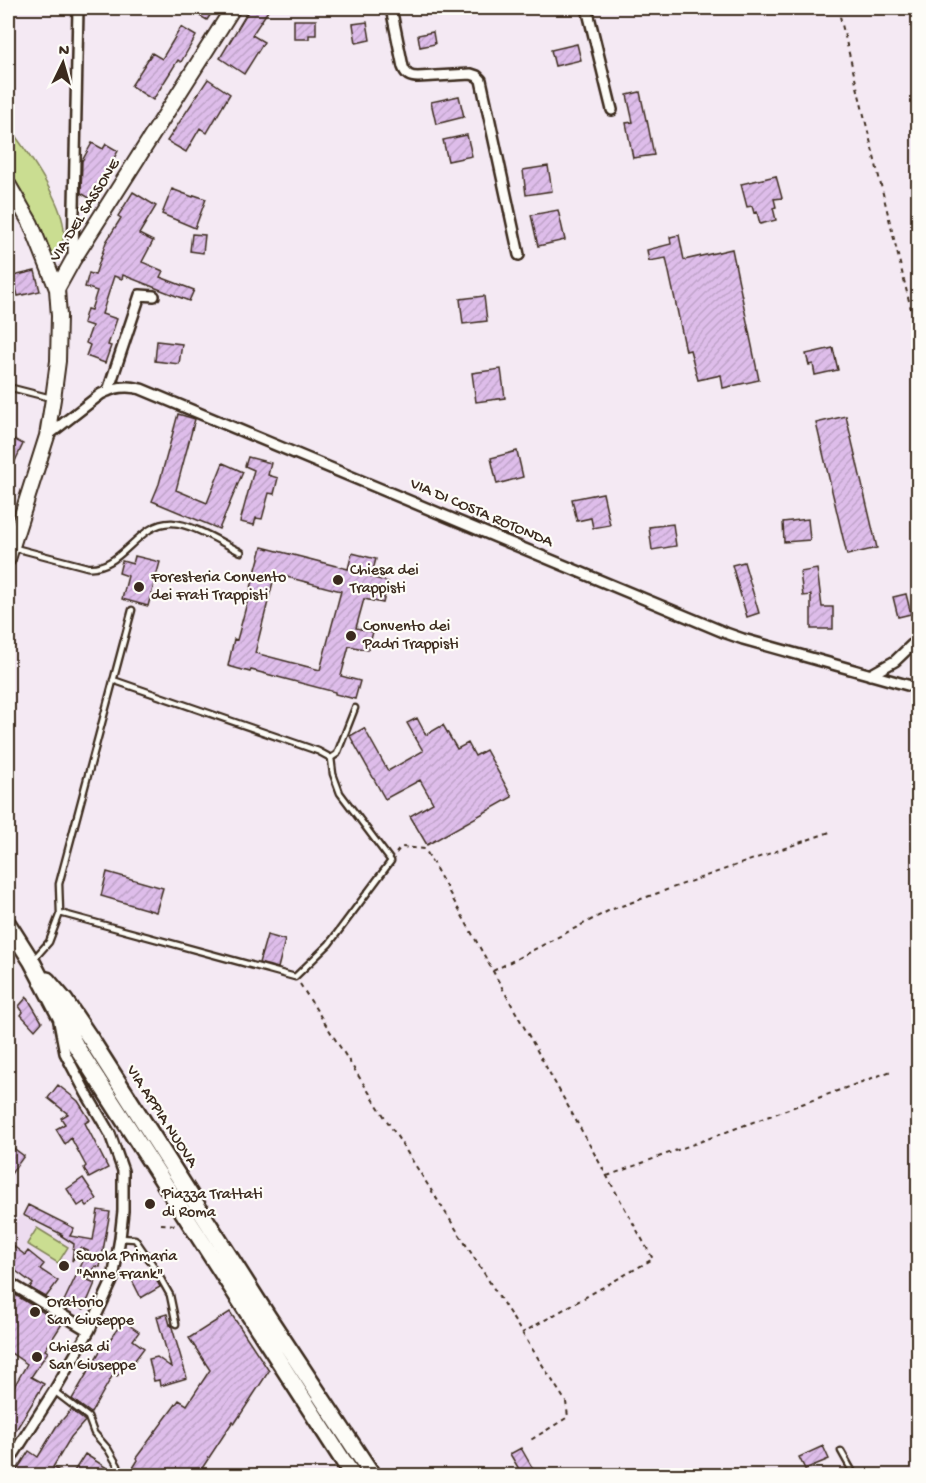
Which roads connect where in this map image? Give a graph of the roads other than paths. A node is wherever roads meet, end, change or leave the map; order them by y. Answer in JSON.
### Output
{"nodes":[{"id":1,"x":78,"y":8,"type":"edge"},
{"id":2,"x":233,"y":8,"type":"edge"},
{"id":3,"x":391,"y":8,"type":"edge"},
{"id":4,"x":587,"y":8,"type":"edge"},
{"id":5,"x":612,"y":110,"type":"dead end"},
{"id":6,"x":8,"y":184,"type":"edge"},
{"id":7,"x":519,"y":255,"type":"dead end"},
{"id":8,"x":73,"y":260,"type":"junction"},
{"id":9,"x":57,"y":288,"type":"junction"},
{"id":10,"x":154,"y":296,"type":"dead end"},
{"id":11,"x":8,"y":387,"type":"edge"},
{"id":12,"x":108,"y":391,"type":"junction"},
{"id":13,"x":53,"y":399,"type":"junction"},
{"id":14,"x":47,"y":436,"type":"junction"},
{"id":15,"x":9,"y":551,"type":"edge"},
{"id":16,"x":241,"y":552,"type":"dead end"},
{"id":17,"x":132,"y":610,"type":"dead end"},
{"id":18,"x":918,"y":639,"type":"edge"},
{"id":19,"x":870,"y":675,"type":"junction"},
{"id":20,"x":113,"y":680,"type":"junction"},
{"id":21,"x":918,"y":688,"type":"edge"},
{"id":22,"x":355,"y":708,"type":"dead end"},
{"id":23,"x":331,"y":758,"type":"junction"},
{"id":24,"x":60,"y":913,"type":"junction"},
{"id":25,"x":10,"y":929,"type":"edge"},
{"id":26,"x":32,"y":962,"type":"junction"},
{"id":27,"x":57,"y":1014,"type":"junction"},
{"id":28,"x":120,"y":1238,"type":"junction"},
{"id":29,"x":8,"y":1282,"type":"edge"},
{"id":30,"x":176,"y":1324,"type":"dead end"},
{"id":31,"x":89,"y":1331,"type":"junction"},
{"id":32,"x":54,"y":1391,"type":"junction"},
{"id":33,"x":841,"y":1451,"type":"dead end"},
{"id":34,"x":8,"y":1463,"type":"edge"},
{"id":35,"x":112,"y":1476,"type":"edge"},
{"id":36,"x":353,"y":1476,"type":"edge"},
{"id":37,"x":373,"y":1476,"type":"edge"},
{"id":38,"x":855,"y":1476,"type":"edge"}],
"edges":[{"from":1,"to":8,"type":"street"},
{"from":2,"to":8,"type":"main road","name":"VIA DEL SASSONE"},
{"from":3,"to":7,"type":"street"},
{"from":4,"to":5,"type":"street"},
{"from":6,"to":9,"type":"main road"},
{"from":8,"to":9,"type":"main road","name":"VIA DEL SASSONE"},
{"from":9,"to":13,"type":"main road","name":"VIA DEL SASSONE"},
{"from":10,"to":12,"type":"street"},
{"from":11,"to":13,"type":"lane"},
{"from":12,"to":14,"type":"street","name":"VIA DI COSTA ROTONDA"},
{"from":12,"to":19,"type":"street","name":"VIA DI COSTA ROTONDA"},
{"from":13,"to":14,"type":"main road","name":"VIA DEL SASSONE"},
{"from":14,"to":15,"type":"main road","name":"VIA DEL SASSONE"},
{"from":15,"to":16,"type":"lane"},
{"from":17,"to":20,"type":"lane"},
{"from":18,"to":19,"type":"street"},
{"from":19,"to":21,"type":"street","name":"VIA DI COSTA ROTONDA"},
{"from":20,"to":23,"type":"lane"},
{"from":20,"to":24,"type":"lane"},
{"from":22,"to":23,"type":"lane"},
{"from":23,"to":24,"type":"lane"},
{"from":24,"to":26,"type":"lane"},
{"from":25,"to":26,"type":"main road","name":"VIA APPIA NUOVA"},
{"from":26,"to":27,"type":"main road","name":"VIA APPIA NUOVA"},
{"from":26,"to":37,"type":"main road","name":"VIA APPIA NUOVA"},
{"from":27,"to":28,"type":"street"},
{"from":27,"to":36,"type":"main road","name":"VIA APPIA NUOVA"},
{"from":28,"to":30,"type":"lane"},
{"from":28,"to":31,"type":"street"},
{"from":29,"to":31,"type":"street"},
{"from":31,"to":32,"type":"street"},
{"from":32,"to":34,"type":"street"},
{"from":32,"to":35,"type":"lane"},
{"from":33,"to":38,"type":"lane"}]}
